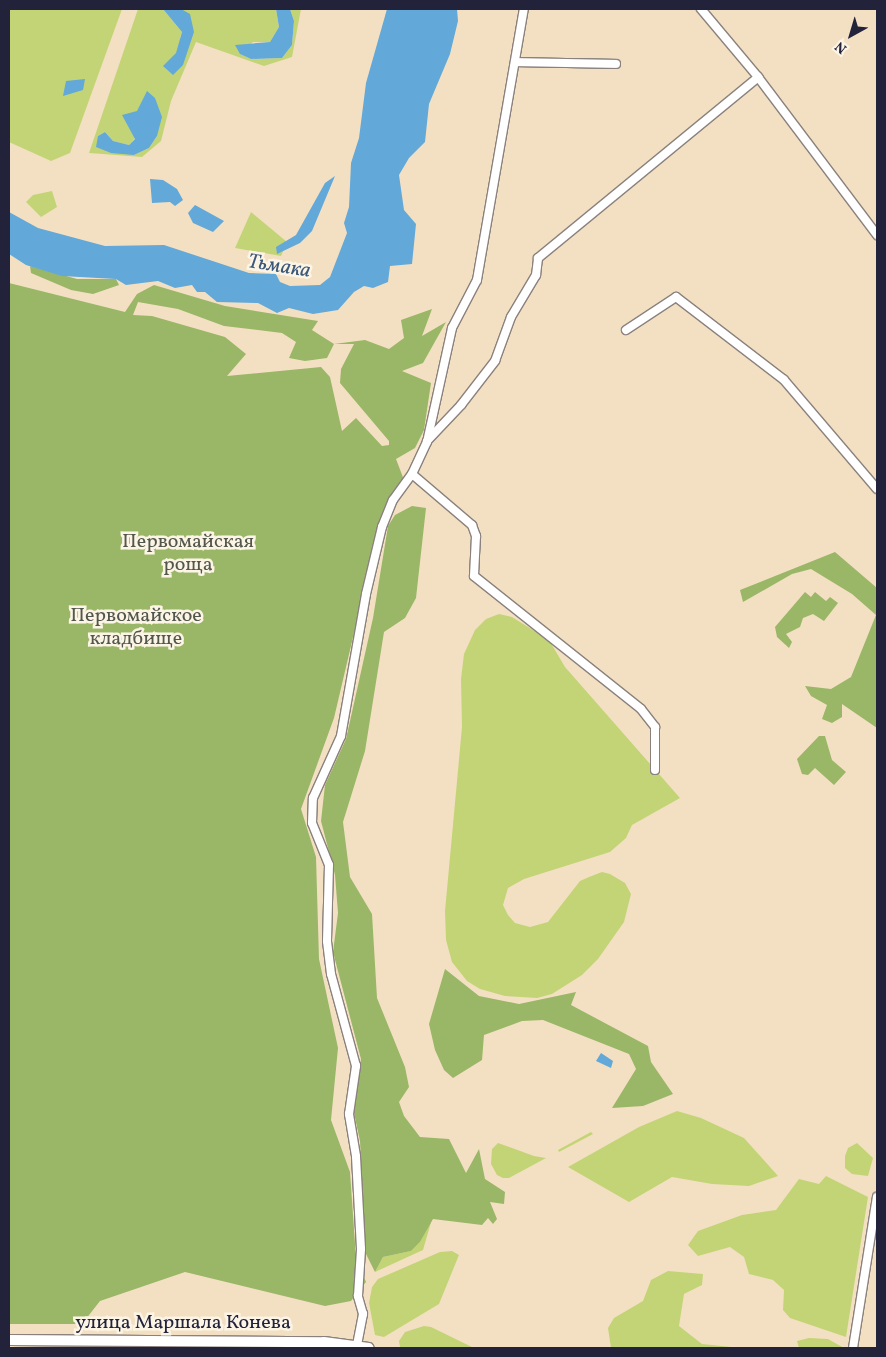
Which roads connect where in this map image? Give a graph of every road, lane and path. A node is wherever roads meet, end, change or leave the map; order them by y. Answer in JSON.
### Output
{"nodes":[{"id":1,"x":524,"y":9,"type":"edge"},
{"id":2,"x":702,"y":9,"type":"edge"},
{"id":3,"x":516,"y":62,"type":"junction"},
{"id":4,"x":616,"y":64,"type":"dead end"},
{"id":5,"x":758,"y":77,"type":"junction"},
{"id":6,"x":877,"y":235,"type":"edge"},
{"id":7,"x":626,"y":330,"type":"dead end"},
{"id":8,"x":427,"y":442,"type":"junction"},
{"id":9,"x":412,"y":474,"type":"junction"},
{"id":10,"x":877,"y":489,"type":"edge"},
{"id":11,"x":655,"y":770,"type":"dead end"},
{"id":12,"x":877,"y":1197,"type":"edge"},
{"id":13,"x":9,"y":1340,"type":"edge"},
{"id":14,"x":65,"y":1344,"type":"edge"},
{"id":15,"x":156,"y":1345,"type":"edge"},
{"id":16,"x":278,"y":1345,"type":"edge"},
{"id":17,"x":357,"y":1345,"type":"junction"},
{"id":18,"x":369,"y":1348,"type":"edge"},
{"id":19,"x":853,"y":1348,"type":"edge"}],
"edges":[{"from":1,"to":3,"type":"street"},
{"from":2,"to":5,"type":"street"},
{"from":3,"to":4,"type":"street"},
{"from":3,"to":8,"type":"street"},
{"from":5,"to":6,"type":"street"},
{"from":5,"to":8,"type":"street"},
{"from":7,"to":10,"type":"street"},
{"from":8,"to":9,"type":"street"},
{"from":9,"to":11,"type":"street"},
{"from":9,"to":17,"type":"street"},
{"from":12,"to":19,"type":"street"},
{"from":13,"to":14,"type":"main road","name":"улица Маршала Конева"},
{"from":14,"to":15,"type":"main road","name":"улица Маршала Конева"},
{"from":15,"to":16,"type":"main road","name":"улица Маршала Конева"},
{"from":16,"to":17,"type":"main road","name":"улица Маршала Конева"},
{"from":17,"to":18,"type":"main road","name":"улица Маршала Конева"}]}
